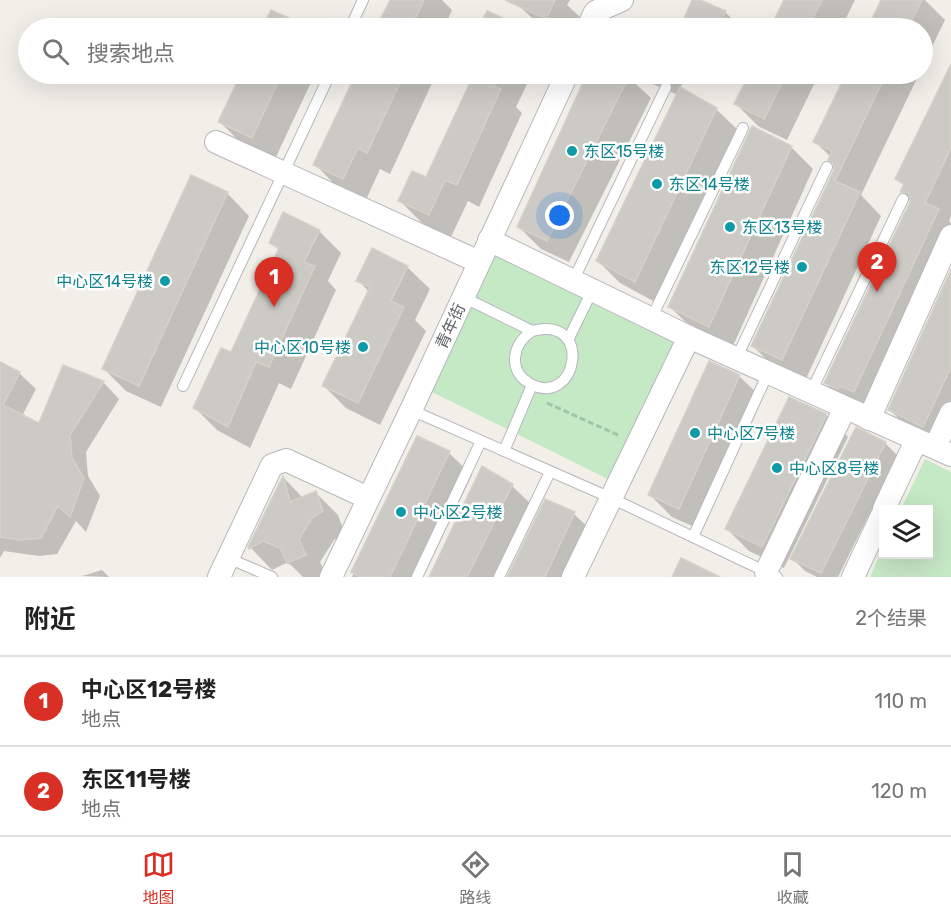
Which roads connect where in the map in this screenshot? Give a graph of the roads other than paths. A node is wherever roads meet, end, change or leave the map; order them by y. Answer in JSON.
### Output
{"nodes":[{"id":1,"x":363,"y":0,"type":"edge"},
{"id":2,"x":619,"y":1,"type":"edge"},
{"id":3,"x":355,"y":18,"type":"edge"},
{"id":4,"x":595,"y":18,"type":"edge"},
{"id":5,"x":325,"y":84,"type":"edge"},
{"id":6,"x":562,"y":84,"type":"edge"},
{"id":7,"x":666,"y":87,"type":"dead end"},
{"id":8,"x":743,"y":128,"type":"dead end"},
{"id":9,"x":216,"y":142,"type":"dead end"},
{"id":10,"x":827,"y":166,"type":"dead end"},
{"id":11,"x":284,"y":174,"type":"junction"},
{"id":12,"x":903,"y":199,"type":"dead end"},
{"id":13,"x":951,"y":236,"type":"edge"},
{"id":14,"x":489,"y":240,"type":"junction"},
{"id":15,"x":479,"y":262,"type":"junction"},
{"id":16,"x":582,"y":286,"type":"junction"},
{"id":17,"x":463,"y":297,"type":"junction"},
{"id":18,"x":651,"y":320,"type":"junction"},
{"id":19,"x":532,"y":331,"type":"junction"},
{"id":20,"x":689,"y":337,"type":"junction"},
{"id":21,"x":568,"y":340,"type":"junction"},
{"id":22,"x":736,"y":359,"type":"junction"},
{"id":23,"x":768,"y":373,"type":"junction"},
{"id":24,"x":183,"y":386,"type":"dead end"},
{"id":25,"x":530,"y":390,"type":"junction"},
{"id":26,"x":811,"y":392,"type":"junction"},
{"id":27,"x":845,"y":408,"type":"junction"},
{"id":28,"x":411,"y":411,"type":"junction"},
{"id":29,"x":951,"y":413,"type":"edge"},
{"id":30,"x":869,"y":419,"type":"junction"},
{"id":31,"x":480,"y":441,"type":"junction"},
{"id":32,"x":934,"y":447,"type":"edge"},
{"id":33,"x":504,"y":451,"type":"junction"},
{"id":34,"x":550,"y":472,"type":"junction"},
{"id":35,"x":368,"y":498,"type":"junction"},
{"id":36,"x":611,"y":498,"type":"junction"},
{"id":37,"x":888,"y":505,"type":"edge"},
{"id":38,"x":879,"y":521,"type":"edge"},
{"id":39,"x":693,"y":537,"type":"junction"},
{"id":40,"x":223,"y":567,"type":"edge"},
{"id":41,"x":772,"y":574,"type":"edge"},
{"id":42,"x":337,"y":575,"type":"edge"},
{"id":43,"x":272,"y":577,"type":"edge"},
{"id":44,"x":417,"y":577,"type":"edge"},
{"id":45,"x":499,"y":577,"type":"edge"},
{"id":46,"x":573,"y":577,"type":"edge"},
{"id":47,"x":853,"y":577,"type":"edge"}],
"edges":[{"from":1,"to":3,"type":"lane"},
{"from":2,"to":4,"type":"street"},
{"from":5,"to":11,"type":"lane"},
{"from":6,"to":14,"type":"street","name":"青年街"},
{"from":7,"to":16,"type":"lane"},
{"from":8,"to":18,"type":"lane"},
{"from":9,"to":11,"type":"street"},
{"from":10,"to":22,"type":"lane"},
{"from":11,"to":15,"type":"street"},
{"from":11,"to":24,"type":"lane"},
{"from":12,"to":26,"type":"lane"},
{"from":13,"to":30,"type":"street"},
{"from":14,"to":15,"type":"street","name":"青年街"},
{"from":14,"to":16,"type":"street"},
{"from":15,"to":17,"type":"street","name":"青年街"},
{"from":16,"to":18,"type":"street"},
{"from":16,"to":21,"type":"lane"},
{"from":17,"to":19,"type":"lane"},
{"from":17,"to":28,"type":"street","name":"青年街"},
{"from":18,"to":20,"type":"street"},
{"from":19,"to":21,"type":"lane"},
{"from":19,"to":25,"type":"lane"},
{"from":20,"to":22,"type":"street"},
{"from":20,"to":36,"type":"street"},
{"from":21,"to":25,"type":"lane"},
{"from":22,"to":23,"type":"street"},
{"from":23,"to":26,"type":"street"},
{"from":23,"to":39,"type":"lane"},
{"from":25,"to":33,"type":"lane"},
{"from":26,"to":27,"type":"street"},
{"from":27,"to":30,"type":"street"},
{"from":27,"to":41,"type":"street"},
{"from":28,"to":31,"type":"lane"},
{"from":28,"to":35,"type":"street","name":"青年街"},
{"from":29,"to":32,"type":"street"},
{"from":30,"to":32,"type":"street"},
{"from":31,"to":33,"type":"lane"},
{"from":31,"to":44,"type":"lane"},
{"from":32,"to":37,"type":"street"},
{"from":33,"to":34,"type":"lane"},
{"from":34,"to":36,"type":"lane"},
{"from":34,"to":45,"type":"lane"},
{"from":35,"to":40,"type":"street"},
{"from":35,"to":42,"type":"street","name":"青年街"},
{"from":36,"to":39,"type":"lane"},
{"from":36,"to":46,"type":"street"},
{"from":38,"to":47,"type":"street"},
{"from":39,"to":41,"type":"lane"},
{"from":40,"to":43,"type":"lane"}]}
